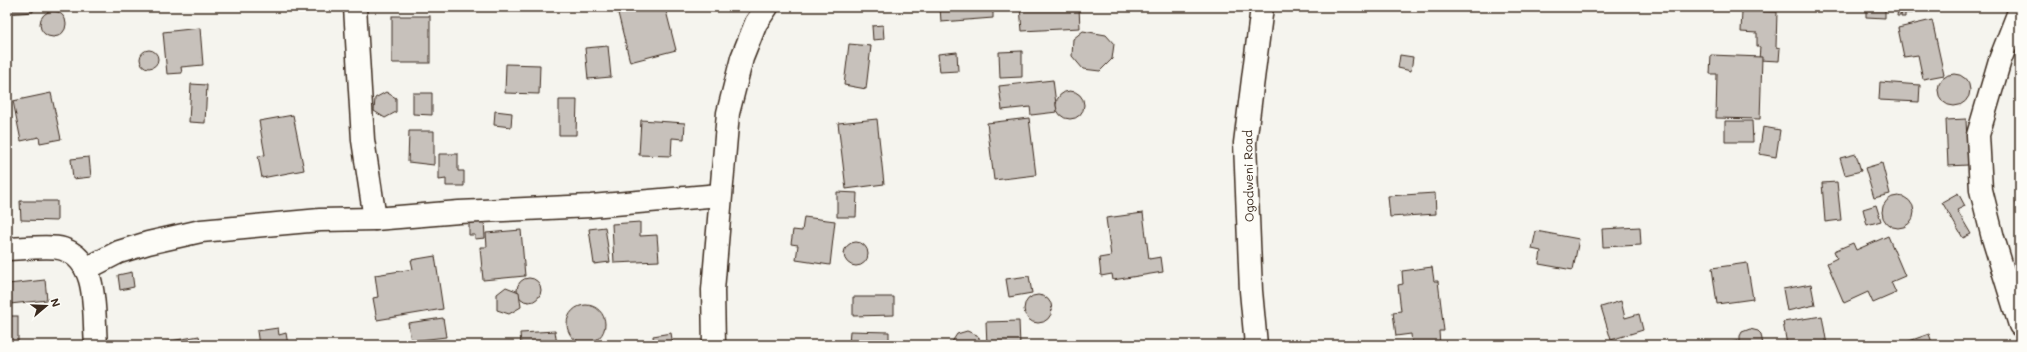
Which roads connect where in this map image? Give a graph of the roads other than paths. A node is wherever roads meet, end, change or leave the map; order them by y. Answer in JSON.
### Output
{"nodes":[{"id":1,"x":355,"y":7,"type":"edge"},
{"id":2,"x":767,"y":7,"type":"edge"},
{"id":3,"x":1262,"y":7,"type":"edge"},
{"id":4,"x":2020,"y":9,"type":"edge"},
{"id":5,"x":720,"y":195,"type":"junction"},
{"id":6,"x":375,"y":219,"type":"junction"},
{"id":7,"x":7,"y":250,"type":"edge"},
{"id":8,"x":86,"y":270,"type":"junction"},
{"id":9,"x":2020,"y":325,"type":"edge"},
{"id":10,"x":96,"y":345,"type":"edge"},
{"id":11,"x":714,"y":345,"type":"edge"},
{"id":12,"x":1256,"y":345,"type":"edge"}],
"edges":[{"from":1,"to":6,"type":"street"},
{"from":2,"to":5,"type":"street"},
{"from":3,"to":12,"type":"street","name":"Ogodweni Road"},
{"from":4,"to":9,"type":"street"},
{"from":5,"to":6,"type":"street"},
{"from":5,"to":11,"type":"street"},
{"from":6,"to":8,"type":"street"},
{"from":7,"to":8,"type":"street"},
{"from":8,"to":10,"type":"street"}]}
